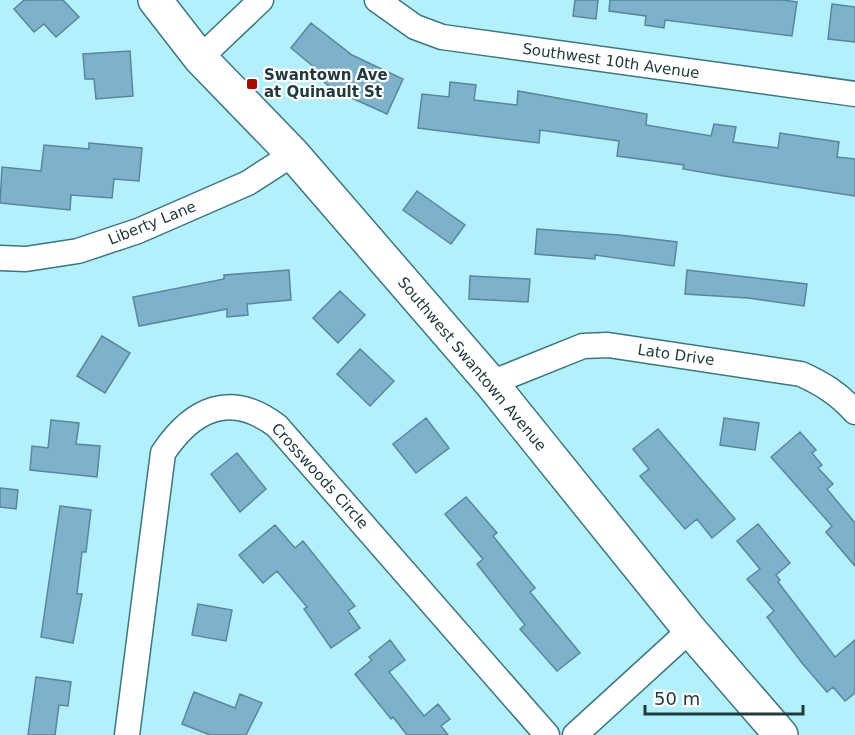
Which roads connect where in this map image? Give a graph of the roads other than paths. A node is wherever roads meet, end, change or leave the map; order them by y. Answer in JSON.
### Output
{"nodes":[{"id":1,"x":155,"y":0,"type":"edge"},
{"id":2,"x":261,"y":0,"type":"edge"},
{"id":3,"x":377,"y":0,"type":"edge"},
{"id":4,"x":200,"y":58,"type":"junction"},
{"id":5,"x":855,"y":94,"type":"edge"},
{"id":6,"x":293,"y":154,"type":"junction"},
{"id":7,"x":0,"y":258,"type":"edge"},
{"id":8,"x":491,"y":383,"type":"junction"},
{"id":9,"x":855,"y":412,"type":"edge"},
{"id":10,"x":690,"y":630,"type":"junction"},
{"id":11,"x":127,"y":735,"type":"edge"},
{"id":12,"x":547,"y":735,"type":"edge"},
{"id":13,"x":574,"y":735,"type":"edge"},
{"id":14,"x":781,"y":735,"type":"edge"}],
"edges":[{"from":1,"to":4,"type":"street","name":"Southwest Swantown Avenue"},
{"from":2,"to":4,"type":"street"},
{"from":3,"to":5,"type":"street","name":"Southwest 10th Avenue"},
{"from":4,"to":6,"type":"street","name":"Southwest Swantown Avenue"},
{"from":6,"to":7,"type":"street","name":"Liberty Lane"},
{"from":6,"to":8,"type":"street","name":"Southwest Swantown Avenue"},
{"from":8,"to":9,"type":"street","name":"Lato Drive"},
{"from":8,"to":10,"type":"street","name":"Southwest Swantown Avenue"},
{"from":10,"to":13,"type":"street"},
{"from":10,"to":14,"type":"street","name":"Southwest Swantown Avenue"},
{"from":11,"to":12,"type":"street","name":"Crosswoods Circle"}]}
